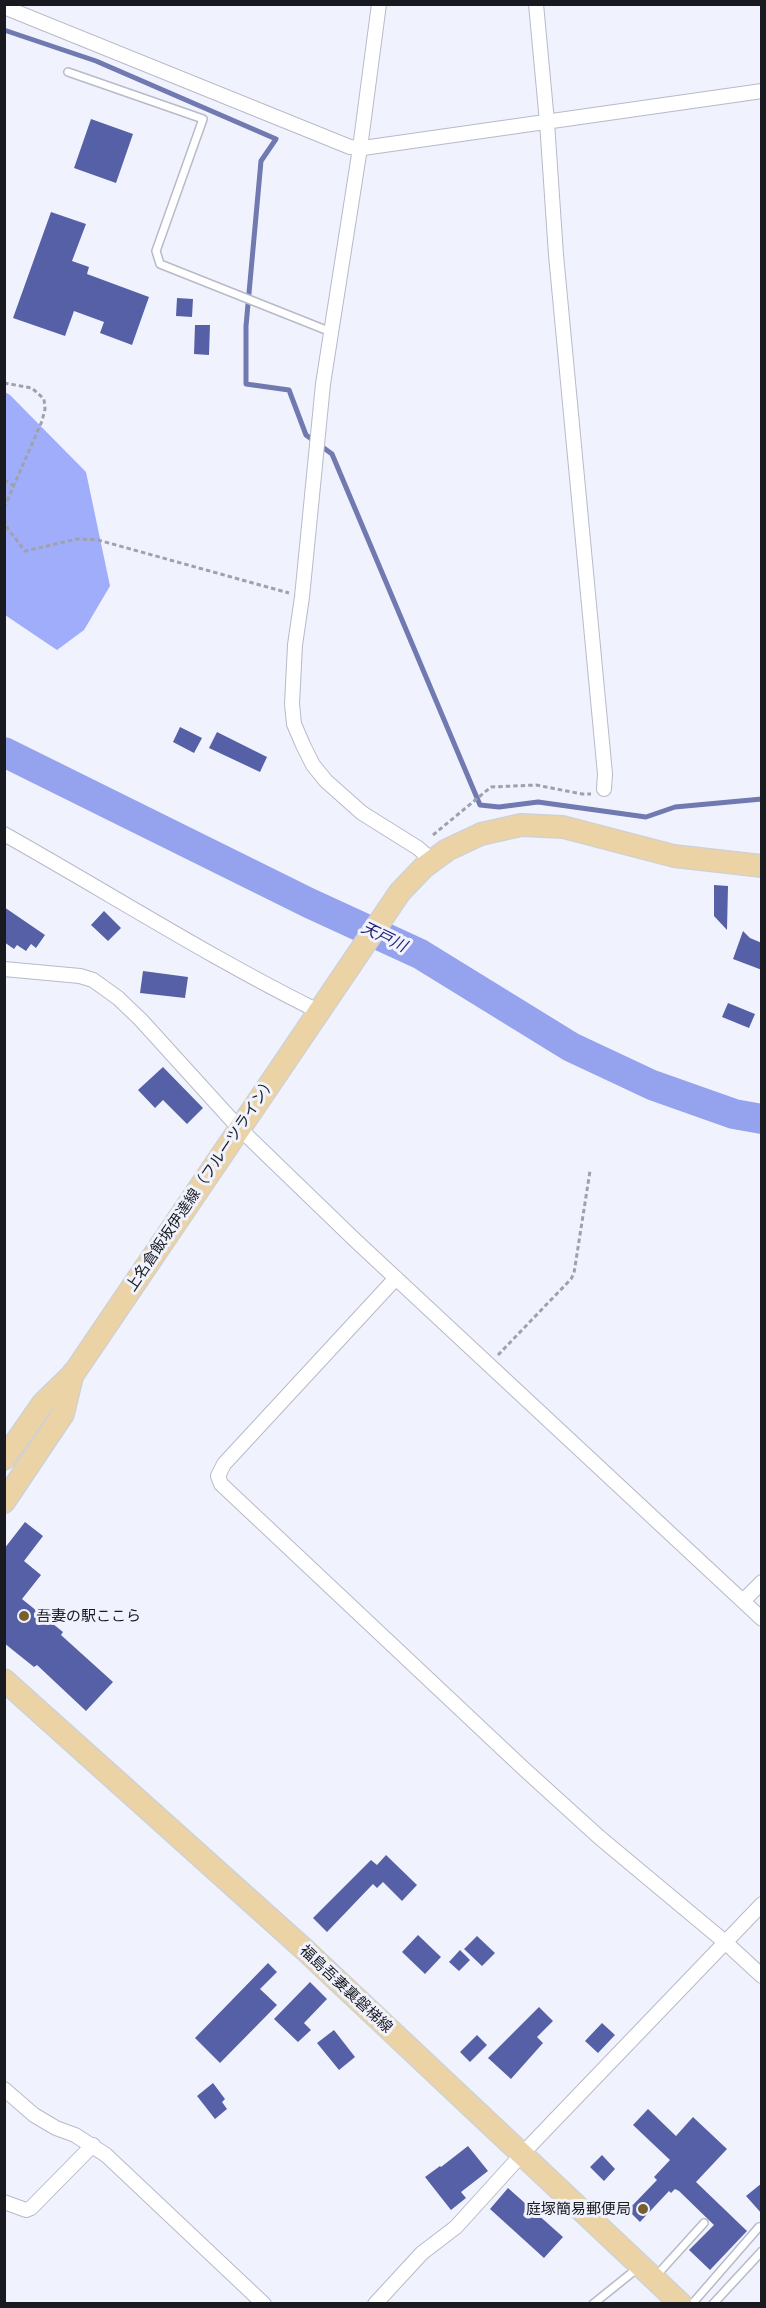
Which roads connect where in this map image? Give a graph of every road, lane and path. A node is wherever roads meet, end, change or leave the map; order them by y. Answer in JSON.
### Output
{"nodes":[{"id":1,"x":379,"y":4,"type":"edge"},
{"id":2,"x":536,"y":4,"type":"edge"},
{"id":3,"x":4,"y":7,"type":"edge"},
{"id":4,"x":68,"y":72,"type":"dead end"},
{"id":5,"x":762,"y":91,"type":"edge"},
{"id":6,"x":547,"y":122,"type":"junction"},
{"id":7,"x":360,"y":148,"type":"junction"},
{"id":8,"x":332,"y":332,"type":"junction"},
{"id":9,"x":4,"y":383,"type":"edge"},
{"id":10,"x":4,"y":480,"type":"edge"},
{"id":11,"x":14,"y":486,"type":"junction"},
{"id":12,"x":4,"y":508,"type":"edge"},
{"id":13,"x":4,"y":519,"type":"edge"},
{"id":14,"x":302,"y":597,"type":"junction"},
{"id":15,"x":604,"y":789,"type":"joint"},
{"id":16,"x":4,"y":834,"type":"edge"},
{"id":17,"x":426,"y":854,"type":"junction"},
{"id":18,"x":762,"y":866,"type":"edge"},
{"id":19,"x":4,"y":969,"type":"edge"},
{"id":20,"x":324,"y":1003,"type":"junction"},
{"id":21,"x":239,"y":1128,"type":"junction"},
{"id":22,"x":590,"y":1171,"type":"dead end"},
{"id":23,"x":396,"y":1278,"type":"junction"},
{"id":24,"x":489,"y":1365,"type":"junction"},
{"id":25,"x":74,"y":1373,"type":"junction"},
{"id":26,"x":4,"y":1459,"type":"edge"},
{"id":27,"x":4,"y":1502,"type":"edge"},
{"id":28,"x":762,"y":1582,"type":"edge"},
{"id":29,"x":743,"y":1601,"type":"junction"},
{"id":30,"x":762,"y":1618,"type":"edge"},
{"id":31,"x":4,"y":1680,"type":"edge"},
{"id":32,"x":762,"y":1904,"type":"edge"},
{"id":33,"x":725,"y":1942,"type":"junction"},
{"id":34,"x":762,"y":1976,"type":"edge"},
{"id":35,"x":4,"y":2089,"type":"edge"},
{"id":36,"x":93,"y":2145,"type":"junction"},
{"id":37,"x":523,"y":2153,"type":"junction"},
{"id":38,"x":4,"y":2202,"type":"edge"},
{"id":39,"x":704,"y":2223,"type":"dead end"},
{"id":40,"x":759,"y":2227,"type":"dead end"},
{"id":41,"x":762,"y":2251,"type":"edge"},
{"id":42,"x":648,"y":2272,"type":"junction"},
{"id":43,"x":264,"y":2304,"type":"edge"},
{"id":44,"x":375,"y":2304,"type":"edge"},
{"id":45,"x":593,"y":2304,"type":"edge"},
{"id":46,"x":681,"y":2304,"type":"edge"},
{"id":47,"x":692,"y":2304,"type":"edge"},
{"id":48,"x":713,"y":2304,"type":"edge"}],
"edges":[{"from":1,"to":7,"type":"street"},
{"from":2,"to":6,"type":"street"},
{"from":3,"to":7,"type":"street"},
{"from":4,"to":8,"type":"lane"},
{"from":5,"to":6,"type":"street"},
{"from":6,"to":7,"type":"street"},
{"from":6,"to":15,"type":"street"},
{"from":7,"to":8,"type":"street"},
{"from":8,"to":14,"type":"street"},
{"from":9,"to":11,"type":"path"},
{"from":10,"to":11,"type":"path"},
{"from":11,"to":12,"type":"path"},
{"from":13,"to":14,"type":"path"},
{"from":14,"to":17,"type":"street"},
{"from":15,"to":17,"type":"path"},
{"from":16,"to":20,"type":"street"},
{"from":17,"to":18,"type":"main road"},
{"from":17,"to":20,"type":"main road","name":"上名倉飯坂伊達線（フルーツライン）"},
{"from":19,"to":21,"type":"street"},
{"from":20,"to":21,"type":"main road","name":"上名倉飯坂伊達線（フルーツライン）"},
{"from":21,"to":23,"type":"street"},
{"from":21,"to":25,"type":"main road","name":"上名倉飯坂伊達線（フルーツライン）"},
{"from":22,"to":24,"type":"path"},
{"from":23,"to":24,"type":"street"},
{"from":23,"to":33,"type":"street"},
{"from":24,"to":29,"type":"street"},
{"from":25,"to":26,"type":"main road","name":"上名倉飯坂伊達線（フルーツライン）"},
{"from":25,"to":27,"type":"main road","name":"上名倉飯坂伊達線（フルーツライン）"},
{"from":28,"to":29,"type":"street"},
{"from":29,"to":30,"type":"street"},
{"from":31,"to":37,"type":"main road","name":"福島吾妻裏磐梯線"},
{"from":32,"to":33,"type":"street"},
{"from":33,"to":34,"type":"street"},
{"from":33,"to":37,"type":"street"},
{"from":35,"to":36,"type":"street"},
{"from":36,"to":38,"type":"street"},
{"from":36,"to":43,"type":"street"},
{"from":37,"to":42,"type":"main road","name":"福島吾妻裏磐梯線"},
{"from":37,"to":44,"type":"street"},
{"from":39,"to":42,"type":"lane"},
{"from":40,"to":47,"type":"lane"},
{"from":41,"to":48,"type":"lane"},
{"from":42,"to":45,"type":"lane"},
{"from":42,"to":46,"type":"main road","name":"福島吾妻裏磐梯線"}]}
